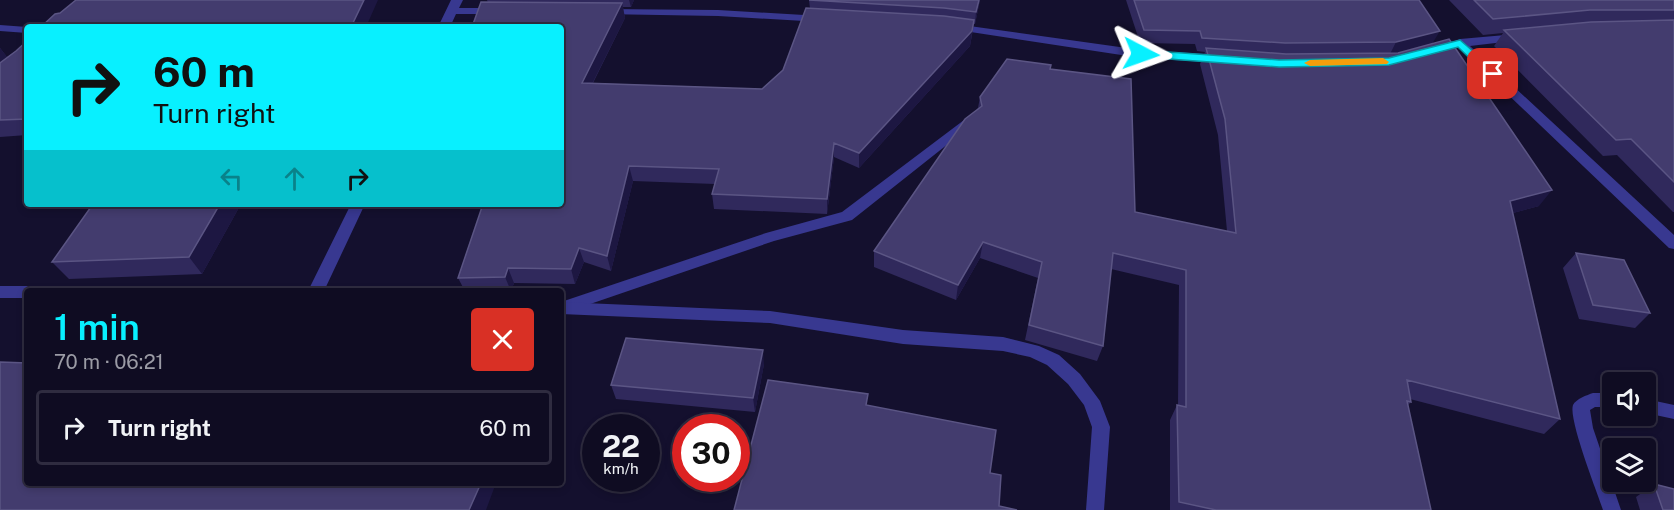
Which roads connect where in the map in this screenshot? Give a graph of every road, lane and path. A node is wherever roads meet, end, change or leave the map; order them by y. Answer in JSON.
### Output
{"nodes":[{"id":1,"x":723,"y":0,"type":"edge"},
{"id":2,"x":454,"y":5,"type":"edge"},
{"id":3,"x":510,"y":11,"type":"edge"},
{"id":4,"x":591,"y":12,"type":"edge"},
{"id":5,"x":718,"y":13,"type":"junction"},
{"id":6,"x":837,"y":20,"type":"edge"},
{"id":7,"x":445,"y":24,"type":"edge"},
{"id":8,"x":943,"y":26,"type":"edge"},
{"id":9,"x":0,"y":28,"type":"edge"},
{"id":10,"x":24,"y":30,"type":"edge"},
{"id":11,"x":1531,"y":36,"type":"edge"},
{"id":12,"x":1460,"y":43,"type":"junction"},
{"id":13,"x":1420,"y":54,"type":"edge"},
{"id":14,"x":1233,"y":60,"type":"edge"},
{"id":15,"x":972,"y":118,"type":"edge"},
{"id":16,"x":357,"y":207,"type":"edge"},
{"id":17,"x":1674,"y":244,"type":"edge"},
{"id":18,"x":317,"y":288,"type":"edge"},
{"id":19,"x":0,"y":292,"type":"edge"},
{"id":20,"x":24,"y":292,"type":"edge"},
{"id":21,"x":564,"y":307,"type":"edge"},
{"id":22,"x":564,"y":308,"type":"edge"},
{"id":23,"x":1602,"y":400,"type":"edge"},
{"id":24,"x":1656,"y":408,"type":"edge"},
{"id":25,"x":1674,"y":412,"type":"edge"},
{"id":26,"x":1095,"y":510,"type":"edge"},
{"id":27,"x":1612,"y":510,"type":"edge"}],
"edges":[{"from":1,"to":5,"type":"street"},
{"from":2,"to":3,"type":"street"},
{"from":2,"to":7,"type":"street"},
{"from":4,"to":5,"type":"street"},
{"from":5,"to":6,"type":"street"},
{"from":8,"to":14,"type":"street"},
{"from":9,"to":10,"type":"street"},
{"from":11,"to":12,"type":"street"},
{"from":12,"to":13,"type":"street"},
{"from":12,"to":17,"type":"street"},
{"from":15,"to":21,"type":"street"},
{"from":16,"to":18,"type":"street"},
{"from":19,"to":20,"type":"street"},
{"from":22,"to":26,"type":"street"},
{"from":23,"to":27,"type":"street"},
{"from":24,"to":25,"type":"street"}]}
